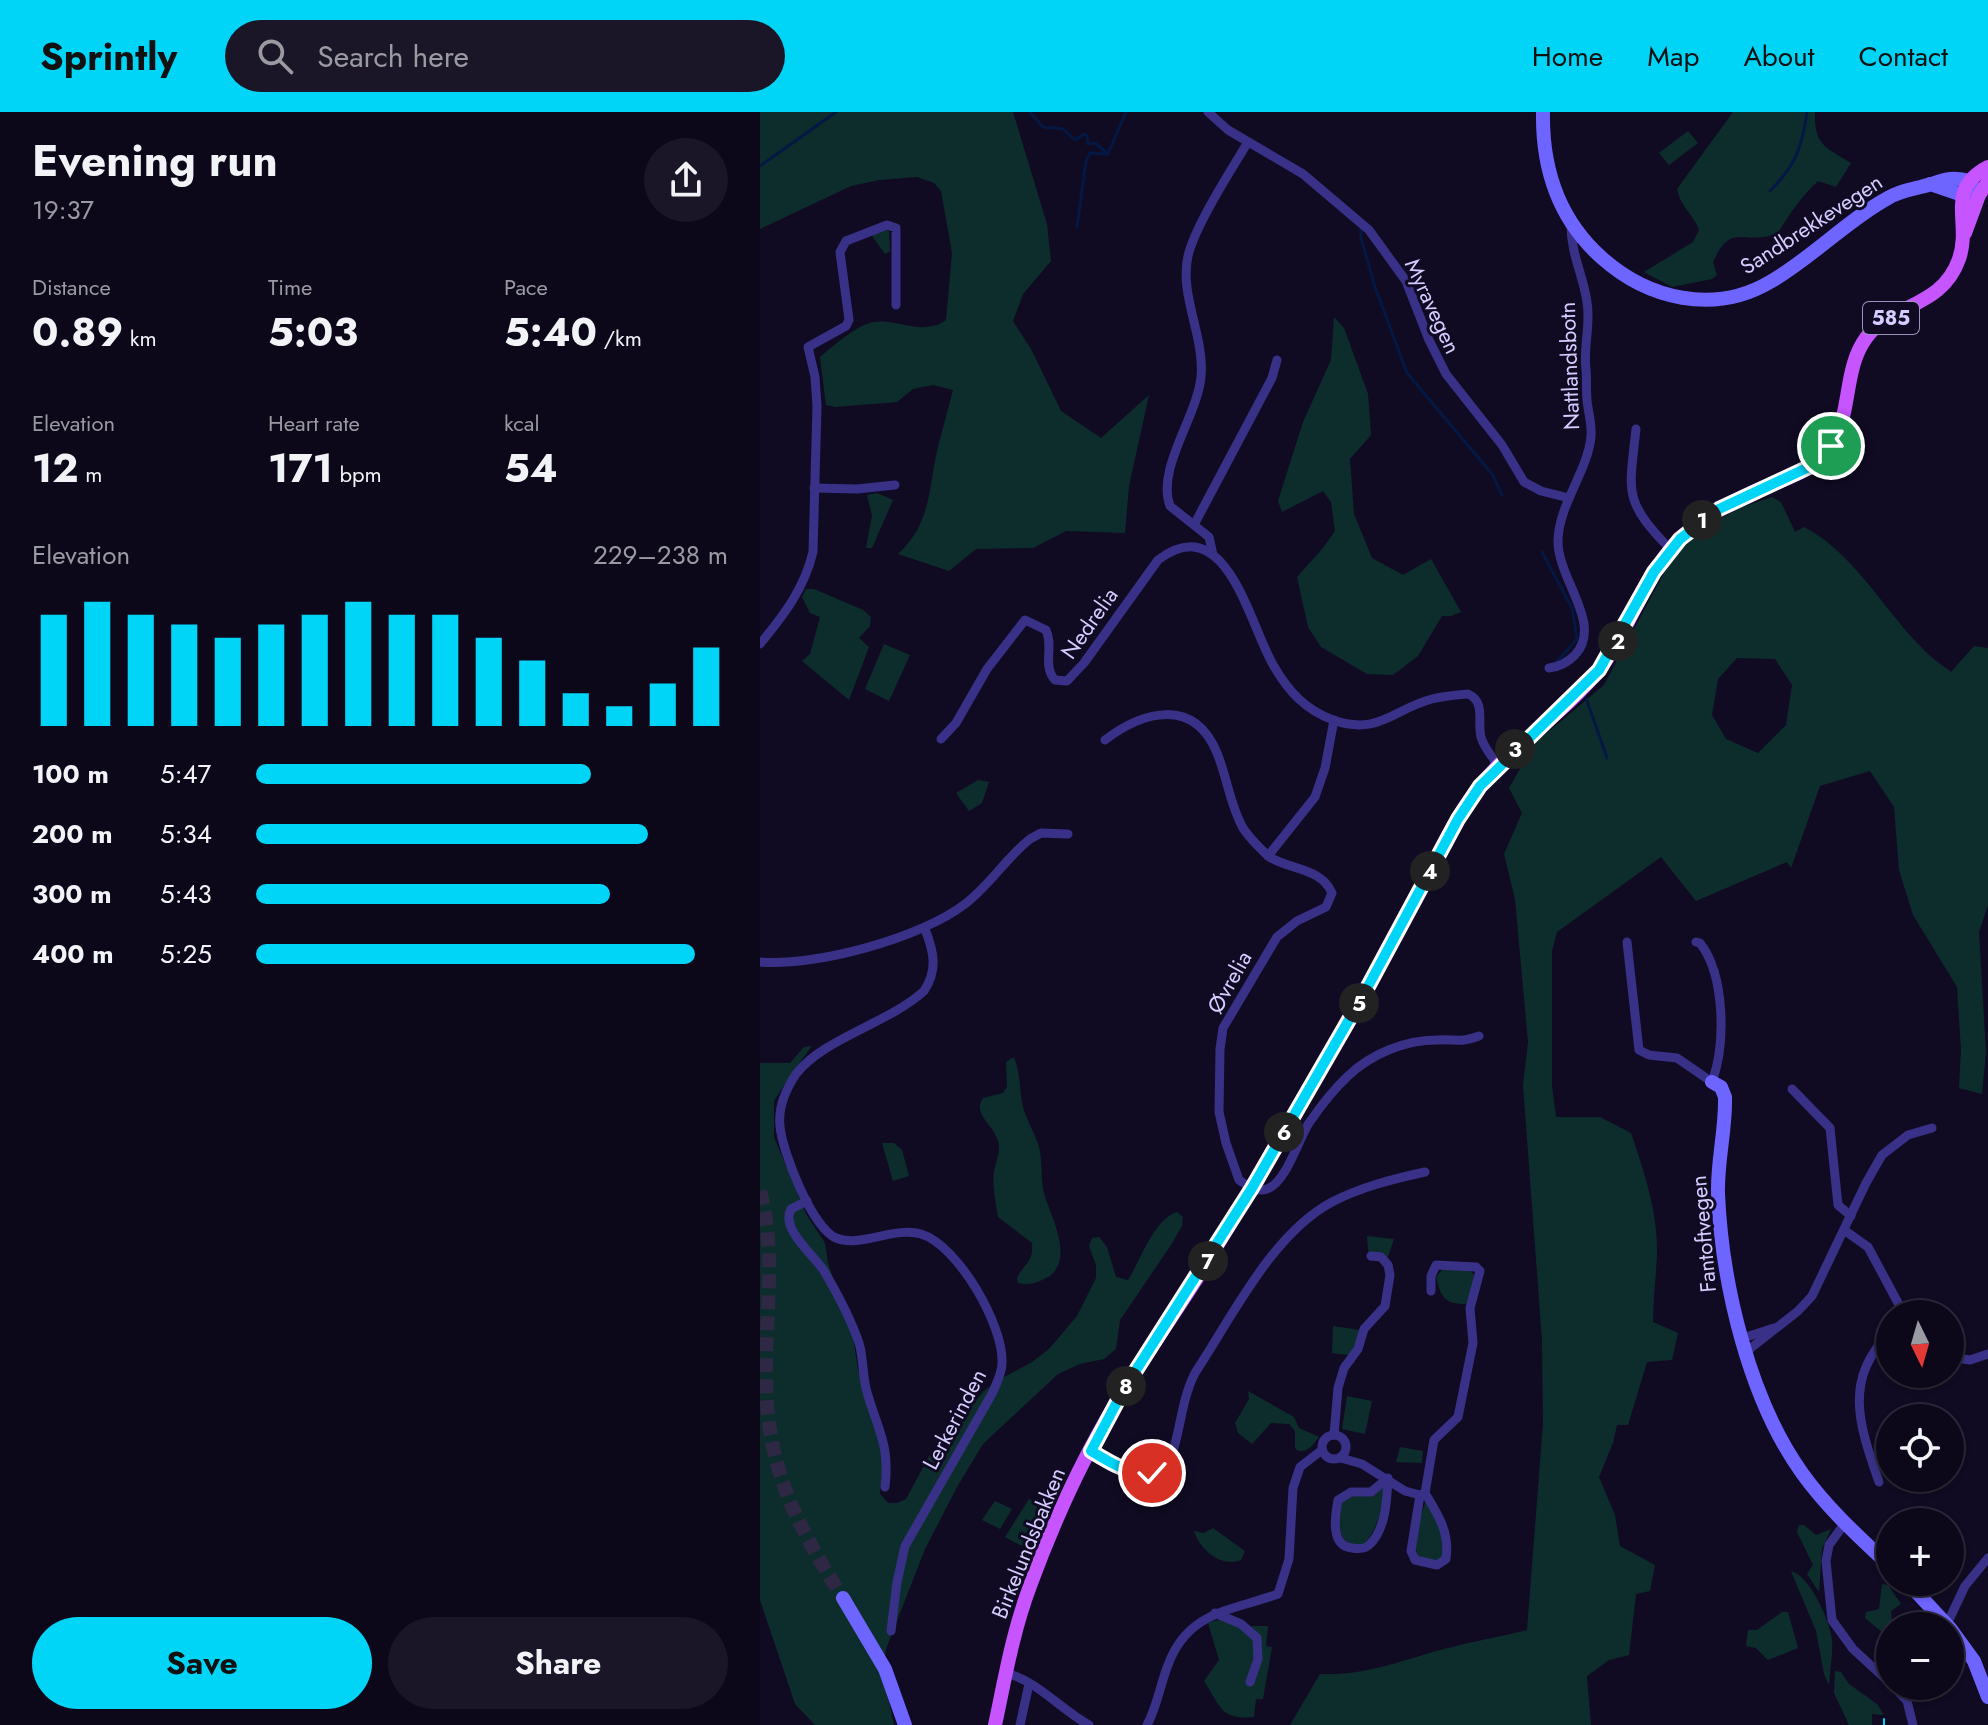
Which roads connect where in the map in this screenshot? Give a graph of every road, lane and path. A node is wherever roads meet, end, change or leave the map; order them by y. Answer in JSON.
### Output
{"nodes":[{"id":1,"x":1208,"y":112,"type":"edge"},
{"id":2,"x":1543,"y":112,"type":"edge"},
{"id":3,"x":1248,"y":142,"type":"junction"},
{"id":4,"x":1988,"y":167,"type":"edge"},
{"id":5,"x":1969,"y":181,"type":"junction"},
{"id":6,"x":1930,"y":184,"type":"junction"},
{"id":7,"x":1984,"y":189,"type":"edge"},
{"id":8,"x":1962,"y":195,"type":"junction"},
{"id":9,"x":1571,"y":225,"type":"junction"},
{"id":10,"x":1964,"y":233,"type":"junction"},
{"id":11,"x":896,"y":305,"type":"dead end"},
{"id":12,"x":1277,"y":360,"type":"dead end"},
{"id":13,"x":1636,"y":429,"type":"dead end"},
{"id":14,"x":895,"y":485,"type":"dead end"},
{"id":15,"x":814,"y":488,"type":"junction"},
{"id":16,"x":1569,"y":498,"type":"junction"},
{"id":17,"x":1195,"y":523,"type":"junction"},
{"id":18,"x":1670,"y":549,"type":"junction"},
{"id":19,"x":1213,"y":555,"type":"junction"},
{"id":20,"x":760,"y":644,"type":"edge"},
{"id":21,"x":1549,"y":668,"type":"dead end"},
{"id":22,"x":1334,"y":720,"type":"junction"},
{"id":23,"x":941,"y":739,"type":"dead end"},
{"id":24,"x":1105,"y":740,"type":"dead end"},
{"id":25,"x":1499,"y":766,"type":"junction"},
{"id":26,"x":1068,"y":834,"type":"dead end"},
{"id":27,"x":1268,"y":856,"type":"junction"},
{"id":28,"x":925,"y":929,"type":"junction"},
{"id":29,"x":1627,"y":942,"type":"dead end"},
{"id":30,"x":1696,"y":942,"type":"dead end"},
{"id":31,"x":760,"y":962,"type":"edge"},
{"id":32,"x":1479,"y":1036,"type":"dead end"},
{"id":33,"x":1712,"y":1082,"type":"junction"},
{"id":34,"x":1792,"y":1089,"type":"dead end"},
{"id":35,"x":1932,"y":1128,"type":"dead end"},
{"id":36,"x":1425,"y":1172,"type":"dead end"},
{"id":37,"x":1252,"y":1188,"type":"junction"},
{"id":38,"x":807,"y":1201,"type":"junction"},
{"id":39,"x":1851,"y":1216,"type":"junction"},
{"id":40,"x":1844,"y":1230,"type":"junction"},
{"id":41,"x":1371,"y":1256,"type":"dead end"},
{"id":42,"x":1431,"y":1291,"type":"dead end"},
{"id":43,"x":1896,"y":1300,"type":"edge"},
{"id":44,"x":1745,"y":1345,"type":"junction"},
{"id":45,"x":1876,"y":1353,"type":"edge"},
{"id":46,"x":1988,"y":1354,"type":"edge"},
{"id":47,"x":1964,"y":1359,"type":"edge"},
{"id":48,"x":1334,"y":1435,"type":"junction"},
{"id":49,"x":1322,"y":1450,"type":"junction"},
{"id":50,"x":1091,"y":1451,"type":"junction"},
{"id":51,"x":1341,"y":1458,"type":"junction"},
{"id":52,"x":1876,"y":1473,"type":"edge"},
{"id":53,"x":1388,"y":1478,"type":"junction"},
{"id":54,"x":885,"y":1487,"type":"dead end"},
{"id":55,"x":1422,"y":1494,"type":"junction"},
{"id":56,"x":1845,"y":1523,"type":"junction"},
{"id":57,"x":1876,"y":1553,"type":"edge"},
{"id":58,"x":1988,"y":1558,"type":"edge"},
{"id":59,"x":1920,"y":1596,"type":"edge"},
{"id":60,"x":843,"y":1598,"type":"tunnel mouth"},
{"id":61,"x":1936,"y":1612,"type":"edge"},
{"id":62,"x":1955,"y":1612,"type":"edge"},
{"id":63,"x":1215,"y":1613,"type":"junction"},
{"id":64,"x":891,"y":1631,"type":"dead end"},
{"id":65,"x":1964,"y":1647,"type":"edge"},
{"id":66,"x":1876,"y":1670,"type":"edge"},
{"id":67,"x":1006,"y":1673,"type":"junction"},
{"id":68,"x":1250,"y":1682,"type":"dead end"},
{"id":69,"x":1029,"y":1684,"type":"junction"},
{"id":70,"x":1988,"y":1697,"type":"edge"},
{"id":71,"x":1906,"y":1700,"type":"edge"},
{"id":72,"x":905,"y":1725,"type":"edge"},
{"id":73,"x":995,"y":1725,"type":"edge"},
{"id":74,"x":1020,"y":1725,"type":"edge"},
{"id":75,"x":1089,"y":1725,"type":"edge"},
{"id":76,"x":1147,"y":1725,"type":"edge"},
{"id":77,"x":1913,"y":1725,"type":"edge"}],
"edges":[{"from":1,"to":3,"type":"street","name":"Myravegen"},
{"from":2,"to":9,"type":"street","name":"Sandbrekkevegen"},
{"from":3,"to":16,"type":"street","name":"Myravegen"},
{"from":3,"to":17,"type":"street"},
{"from":4,"to":5,"type":"main road"},
{"from":5,"to":6,"type":"street","name":"Sandbrekkevegen"},
{"from":5,"to":7,"type":"street"},
{"from":5,"to":8,"type":"main road"},
{"from":6,"to":8,"type":"street"},
{"from":6,"to":9,"type":"street","name":"Sandbrekkevegen"},
{"from":7,"to":8,"type":"street"},
{"from":7,"to":10,"type":"main road"},
{"from":8,"to":10,"type":"main road"},
{"from":9,"to":16,"type":"street","name":"Nattlandsbotn"},
{"from":10,"to":18,"type":"main road","name":"Birkelundsbakken","number":"585"},
{"from":11,"to":15,"type":"street"},
{"from":12,"to":17,"type":"street"},
{"from":13,"to":18,"type":"street"},
{"from":14,"to":15,"type":"street"},
{"from":15,"to":20,"type":"street"},
{"from":16,"to":21,"type":"street","name":"Nattlandsbotn"},
{"from":17,"to":19,"type":"street"},
{"from":18,"to":25,"type":"main road","name":"Birkelundsbakken","number":"585"},
{"from":19,"to":22,"type":"street"},
{"from":19,"to":23,"type":"street","name":"Nedrelia"},
{"from":22,"to":25,"type":"street"},
{"from":22,"to":27,"type":"street"},
{"from":24,"to":27,"type":"street"},
{"from":25,"to":37,"type":"main road","name":"Birkelundsbakken","number":"585"},
{"from":26,"to":28,"type":"street"},
{"from":27,"to":37,"type":"street","name":"Øvrelia"},
{"from":28,"to":31,"type":"street"},
{"from":28,"to":38,"type":"street","name":"Lerkerinden"},
{"from":29,"to":33,"type":"street"},
{"from":30,"to":33,"type":"street","name":"Fantoftvegen"},
{"from":32,"to":37,"type":"street"},
{"from":33,"to":44,"type":"street","name":"Fantoftvegen"},
{"from":34,"to":39,"type":"street"},
{"from":35,"to":39,"type":"street"},
{"from":36,"to":50,"type":"street"},
{"from":37,"to":50,"type":"main road","name":"Birkelundsbakken","number":"585"},
{"from":38,"to":54,"type":"street","name":"Lerkerinden"},
{"from":38,"to":64,"type":"street","name":"Lerkerinden"},
{"from":39,"to":40,"type":"street"},
{"from":40,"to":43,"type":"street"},
{"from":40,"to":44,"type":"street"},
{"from":41,"to":48,"type":"street"},
{"from":42,"to":55,"type":"street"},
{"from":44,"to":56,"type":"street","name":"Fantoftvegen"},
{"from":45,"to":52,"type":"street"},
{"from":46,"to":47,"type":"street"},
{"from":48,"to":49,"type":"street"},
{"from":48,"to":51,"type":"street"},
{"from":49,"to":51,"type":"street"},
{"from":49,"to":63,"type":"street"},
{"from":50,"to":67,"type":"main road","name":"Birkelundsbakken","number":"585"},
{"from":51,"to":53,"type":"street"},
{"from":53,"to":53,"type":"street"},
{"from":53,"to":55,"type":"street"},
{"from":55,"to":55,"type":"street"},
{"from":56,"to":57,"type":"street","name":"Fantoftvegen"},
{"from":56,"to":66,"type":"street"},
{"from":58,"to":62,"type":"street"},
{"from":59,"to":61,"type":"street"},
{"from":60,"to":72,"type":"street"},
{"from":63,"to":68,"type":"street"},
{"from":63,"to":76,"type":"street"},
{"from":65,"to":70,"type":"street"},
{"from":67,"to":69,"type":"street"},
{"from":67,"to":73,"type":"main road","name":"Birkelundsbakken","number":"585"},
{"from":69,"to":74,"type":"street"},
{"from":69,"to":75,"type":"street"},
{"from":71,"to":77,"type":"street"}]}
